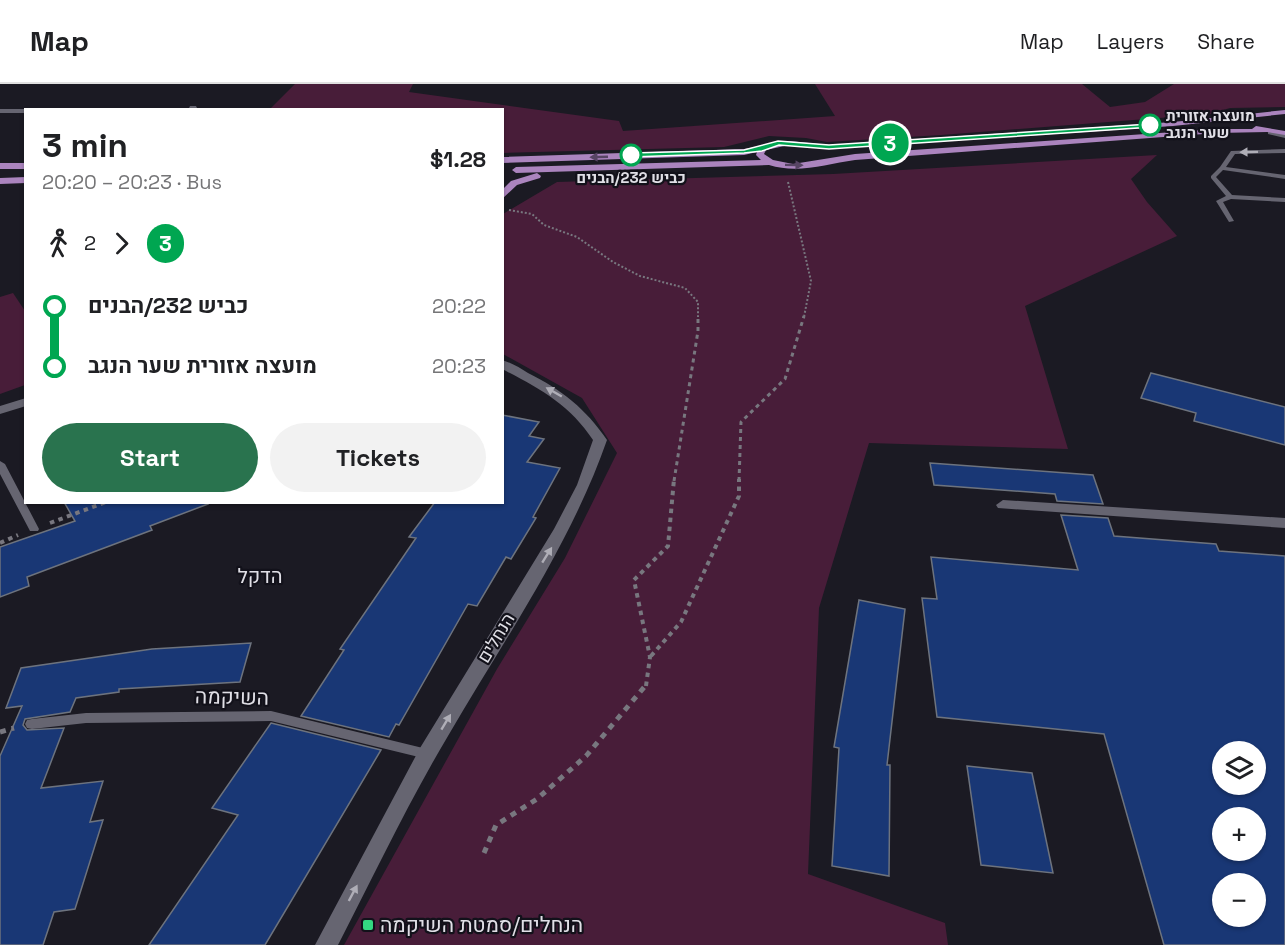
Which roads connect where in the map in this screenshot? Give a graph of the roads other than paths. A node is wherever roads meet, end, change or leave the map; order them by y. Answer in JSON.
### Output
{"nodes":[{"id":1,"x":0,"y":111,"type":"edge"},
{"id":2,"x":24,"y":111,"type":"edge"},
{"id":3,"x":1285,"y":114,"type":"edge"},
{"id":4,"x":1244,"y":116,"type":"junction"},
{"id":5,"x":1268,"y":131,"type":"junction"},
{"id":6,"x":1285,"y":135,"type":"edge"},
{"id":7,"x":812,"y":146,"type":"junction"},
{"id":8,"x":762,"y":149,"type":"junction"},
{"id":9,"x":1285,"y":152,"type":"edge"},
{"id":10,"x":504,"y":160,"type":"edge"},
{"id":11,"x":770,"y":162,"type":"junction"},
{"id":12,"x":818,"y":163,"type":"junction"},
{"id":13,"x":0,"y":166,"type":"edge"},
{"id":14,"x":24,"y":166,"type":"edge"},
{"id":15,"x":598,"y":168,"type":"junction"},
{"id":16,"x":1222,"y":168,"type":"junction"},
{"id":17,"x":504,"y":171,"type":"edge"},
{"id":18,"x":1285,"y":177,"type":"edge"},
{"id":19,"x":24,"y":180,"type":"edge"},
{"id":20,"x":0,"y":181,"type":"edge"},
{"id":21,"x":504,"y":194,"type":"edge"},
{"id":22,"x":1230,"y":197,"type":"junction"},
{"id":23,"x":1285,"y":200,"type":"edge"},
{"id":24,"x":1231,"y":221,"type":"dead end"},
{"id":25,"x":504,"y":365,"type":"edge"},
{"id":26,"x":24,"y":403,"type":"edge"},
{"id":27,"x":0,"y":410,"type":"edge"},
{"id":28,"x":0,"y":464,"type":"edge"},
{"id":29,"x":1003,"y":505,"type":"dead end"},
{"id":30,"x":1285,"y":523,"type":"edge"},
{"id":31,"x":34,"y":529,"type":"road end"},
{"id":32,"x":32,"y":724,"type":"dead end"},
{"id":33,"x":427,"y":754,"type":"junction"},
{"id":34,"x":326,"y":945,"type":"edge"}],
"edges":[{"from":1,"to":2,"type":"street"},
{"from":3,"to":4,"type":"main road"},
{"from":4,"to":5,"type":"main road"},
{"from":4,"to":7,"type":"main road"},
{"from":5,"to":6,"type":"street"},
{"from":5,"to":12,"type":"main road"},
{"from":7,"to":8,"type":"main road"},
{"from":7,"to":12,"type":"main road"},
{"from":8,"to":10,"type":"main road","one_way":true},
{"from":8,"to":11,"type":"main road"},
{"from":9,"to":16,"type":"lane","one_way":true},
{"from":11,"to":12,"type":"main road","one_way":true},
{"from":11,"to":15,"type":"main road"},
{"from":13,"to":14,"type":"main road"},
{"from":15,"to":17,"type":"main road"},
{"from":15,"to":21,"type":"main road"},
{"from":16,"to":18,"type":"lane"},
{"from":16,"to":22,"type":"lane"},
{"from":19,"to":20,"type":"main road"},
{"from":22,"to":23,"type":"lane"},
{"from":22,"to":24,"type":"lane"},
{"from":33,"to":25,"type":"street","name":"הנחלים","one_way":true},
{"from":26,"to":27,"type":"street"},
{"from":28,"to":31,"type":"lane"},
{"from":29,"to":30,"type":"street"},
{"from":32,"to":33,"type":"lane","name":"השיקמה"},
{"from":34,"to":33,"type":"street","name":"הנחלים","one_way":true}]}
